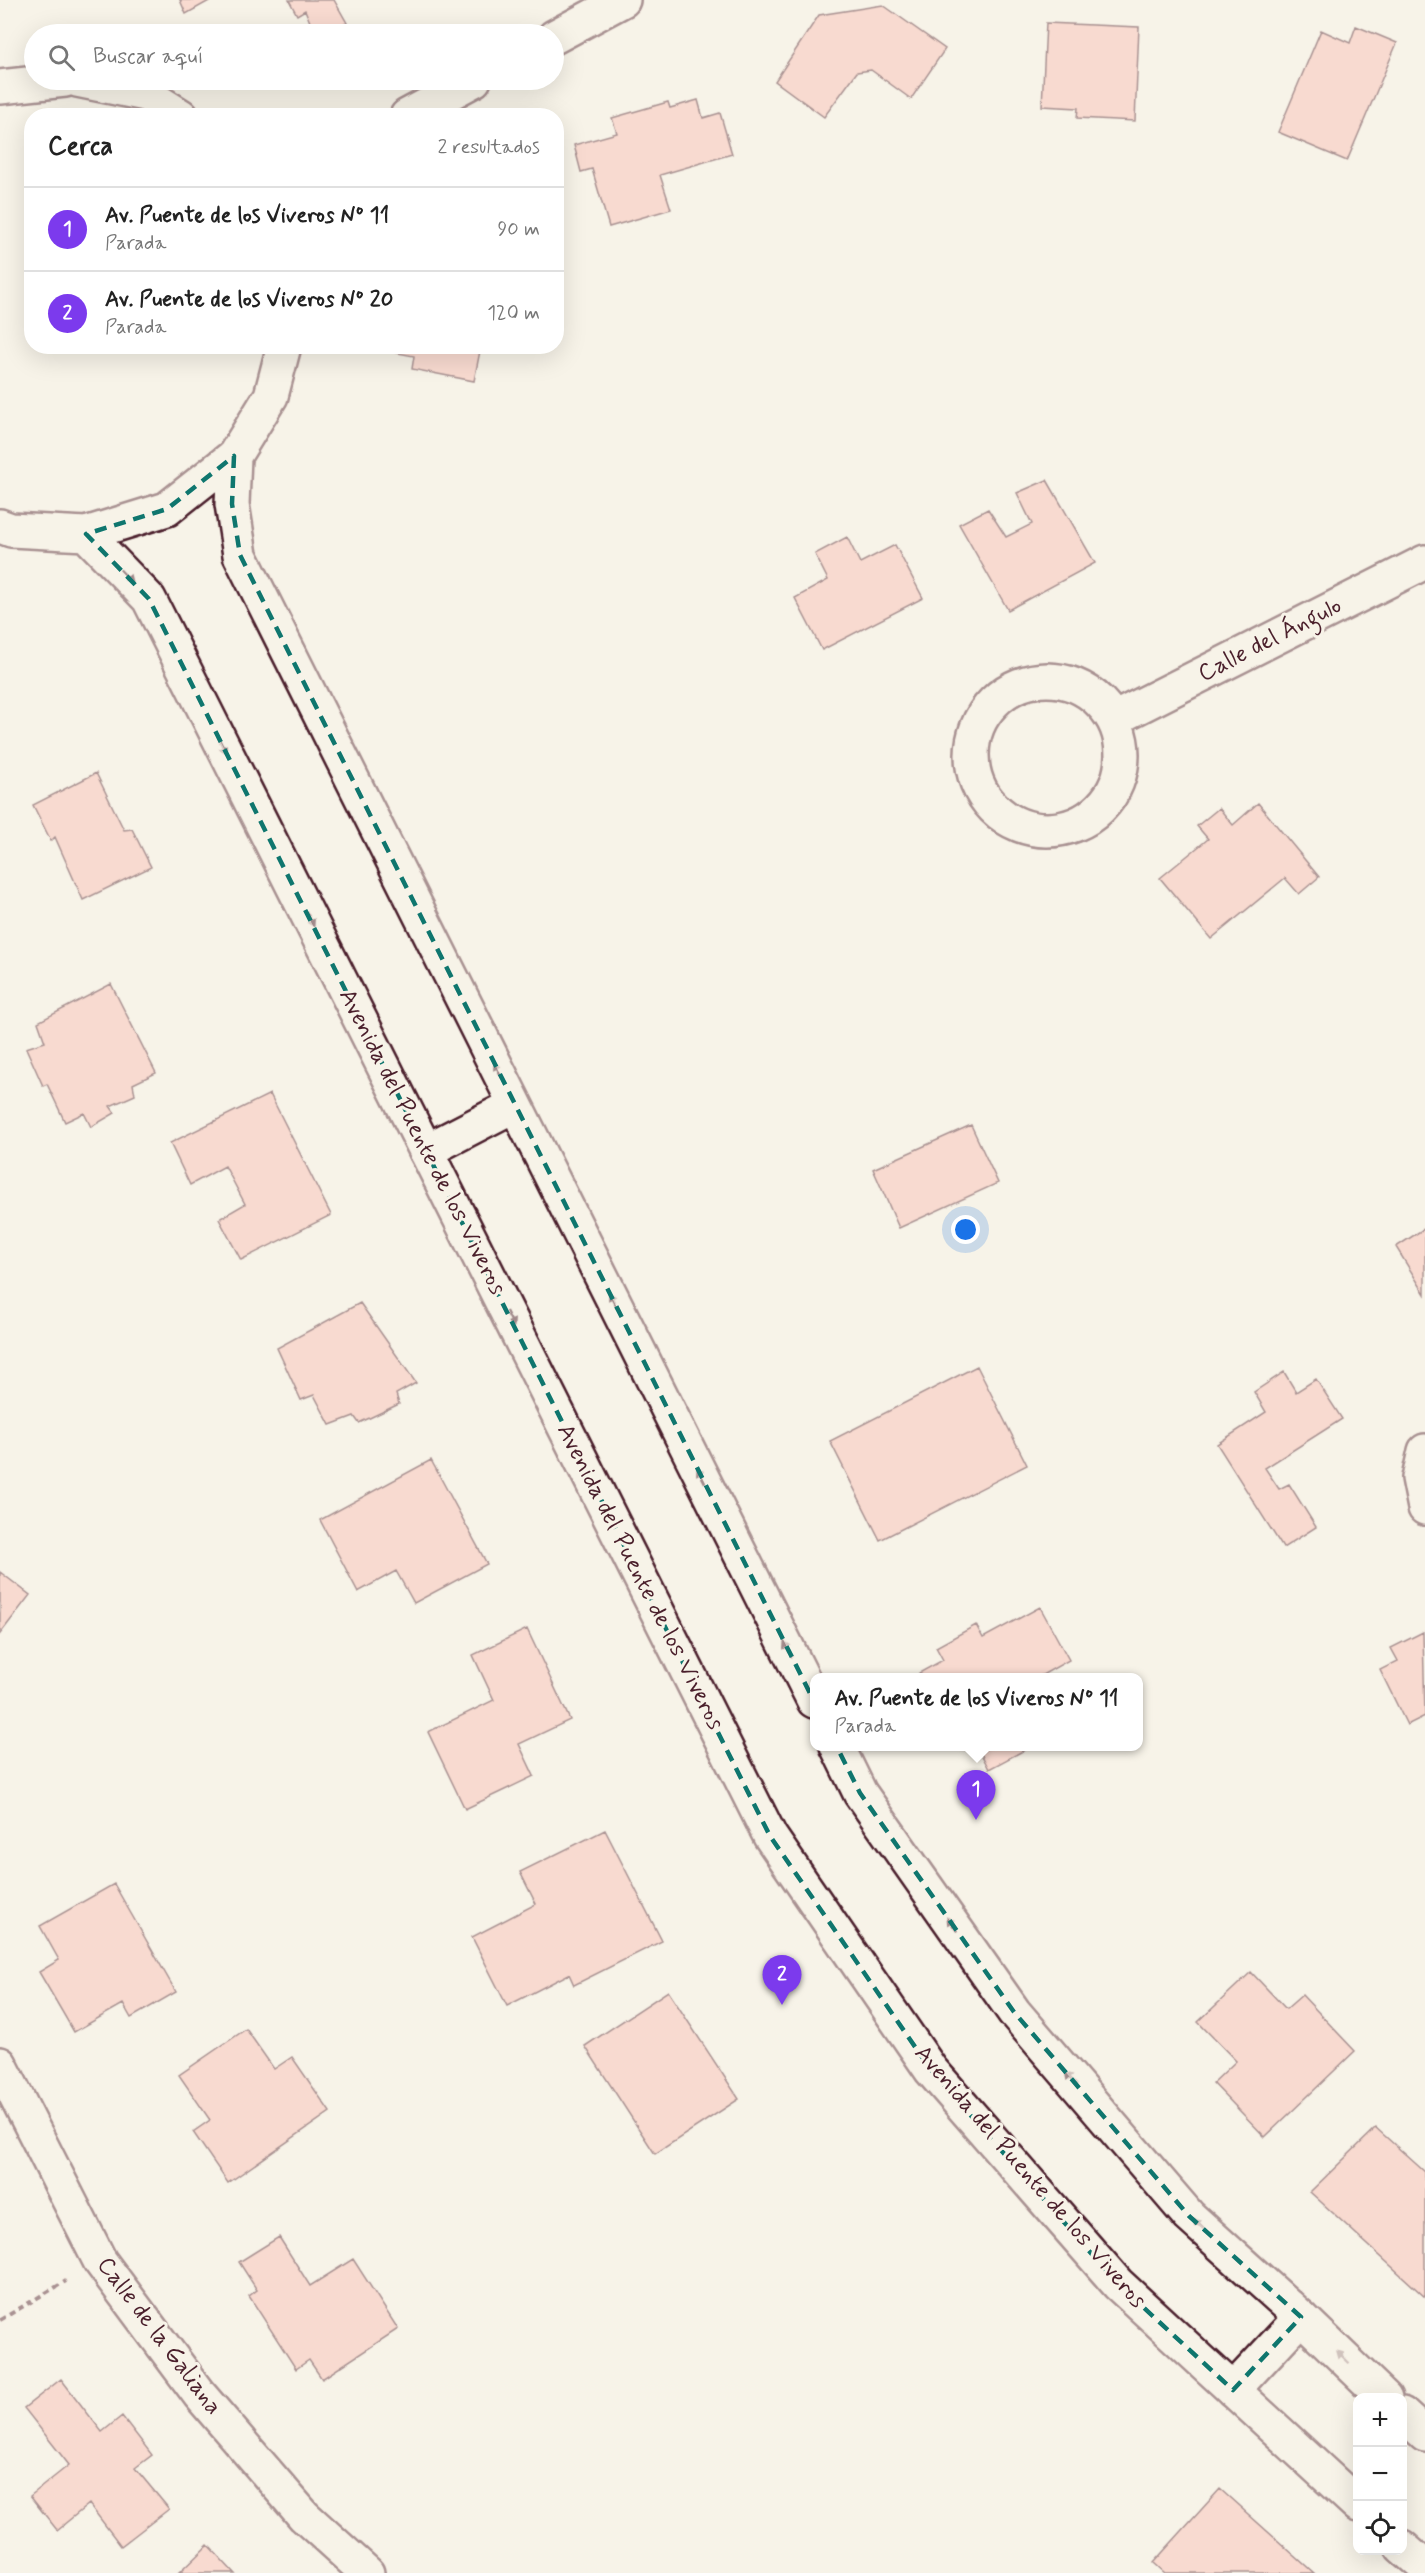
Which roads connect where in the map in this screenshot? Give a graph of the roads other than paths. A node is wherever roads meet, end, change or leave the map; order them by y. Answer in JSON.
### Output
{"nodes":[{"id":1,"x":624,"y":0,"type":"edge"},
{"id":2,"x":564,"y":32,"type":"edge"},
{"id":3,"x":24,"y":84,"type":"edge"},
{"id":4,"x":0,"y":87,"type":"edge"},
{"id":5,"x":126,"y":90,"type":"edge"},
{"id":6,"x":455,"y":90,"type":"edge"},
{"id":7,"x":169,"y":108,"type":"edge"},
{"id":8,"x":422,"y":108,"type":"edge"},
{"id":9,"x":282,"y":354,"type":"edge"},
{"id":10,"x":234,"y":456,"type":"junction"},
{"id":11,"x":0,"y":526,"type":"edge"},
{"id":12,"x":86,"y":534,"type":"junction"},
{"id":13,"x":1425,"y":562,"type":"edge"},
{"id":14,"x":1114,"y":719,"type":"junction"},
{"id":15,"x":515,"y":1105,"type":"junction"},
{"id":16,"x":426,"y":1151,"type":"junction"},
{"id":17,"x":1425,"y":1451,"type":"edge"},
{"id":18,"x":1425,"y":1508,"type":"edge"},
{"id":19,"x":810,"y":1693,"type":"edge"},
{"id":20,"x":839,"y":1751,"type":"edge"},
{"id":21,"x":0,"y":2064,"type":"edge"},
{"id":22,"x":1301,"y":2317,"type":"junction"},
{"id":23,"x":1233,"y":2390,"type":"junction"},
{"id":24,"x":1381,"y":2393,"type":"edge"},
{"id":25,"x":1407,"y":2419,"type":"edge"},
{"id":26,"x":1425,"y":2435,"type":"edge"},
{"id":27,"x":1354,"y":2501,"type":"edge"},
{"id":28,"x":1407,"y":2551,"type":"edge"},
{"id":29,"x":1425,"y":2567,"type":"edge"},
{"id":30,"x":367,"y":2573,"type":"edge"}],
"edges":[{"from":1,"to":2,"type":"street"},
{"from":3,"to":4,"type":"street"},
{"from":5,"to":7,"type":"street"},
{"from":6,"to":8,"type":"street"},
{"from":9,"to":10,"type":"street"},
{"from":10,"to":12,"type":"street"},
{"from":15,"to":10,"type":"street","one_way":true},
{"from":11,"to":12,"type":"street"},
{"from":12,"to":16,"type":"street","name":"Avenida del Puente de los Viveros","one_way":true},
{"from":13,"to":14,"type":"street","name":"Calle del Ángulo"},
{"from":14,"to":14,"type":"street"},
{"from":15,"to":16,"type":"street"},
{"from":19,"to":15,"type":"street","one_way":true},
{"from":16,"to":23,"type":"street","name":"Avenida del Puente de los Viveros","one_way":true},
{"from":17,"to":18,"type":"street"},
{"from":22,"to":20,"type":"street","one_way":true},
{"from":21,"to":30,"type":"street","name":"Calle de la Galiana"},
{"from":22,"to":23,"type":"street"},
{"from":24,"to":22,"type":"street","one_way":true},
{"from":23,"to":27,"type":"street","name":"Avenida del Puente de los Viveros"},
{"from":25,"to":26,"type":"street"},
{"from":28,"to":29,"type":"street"}]}
